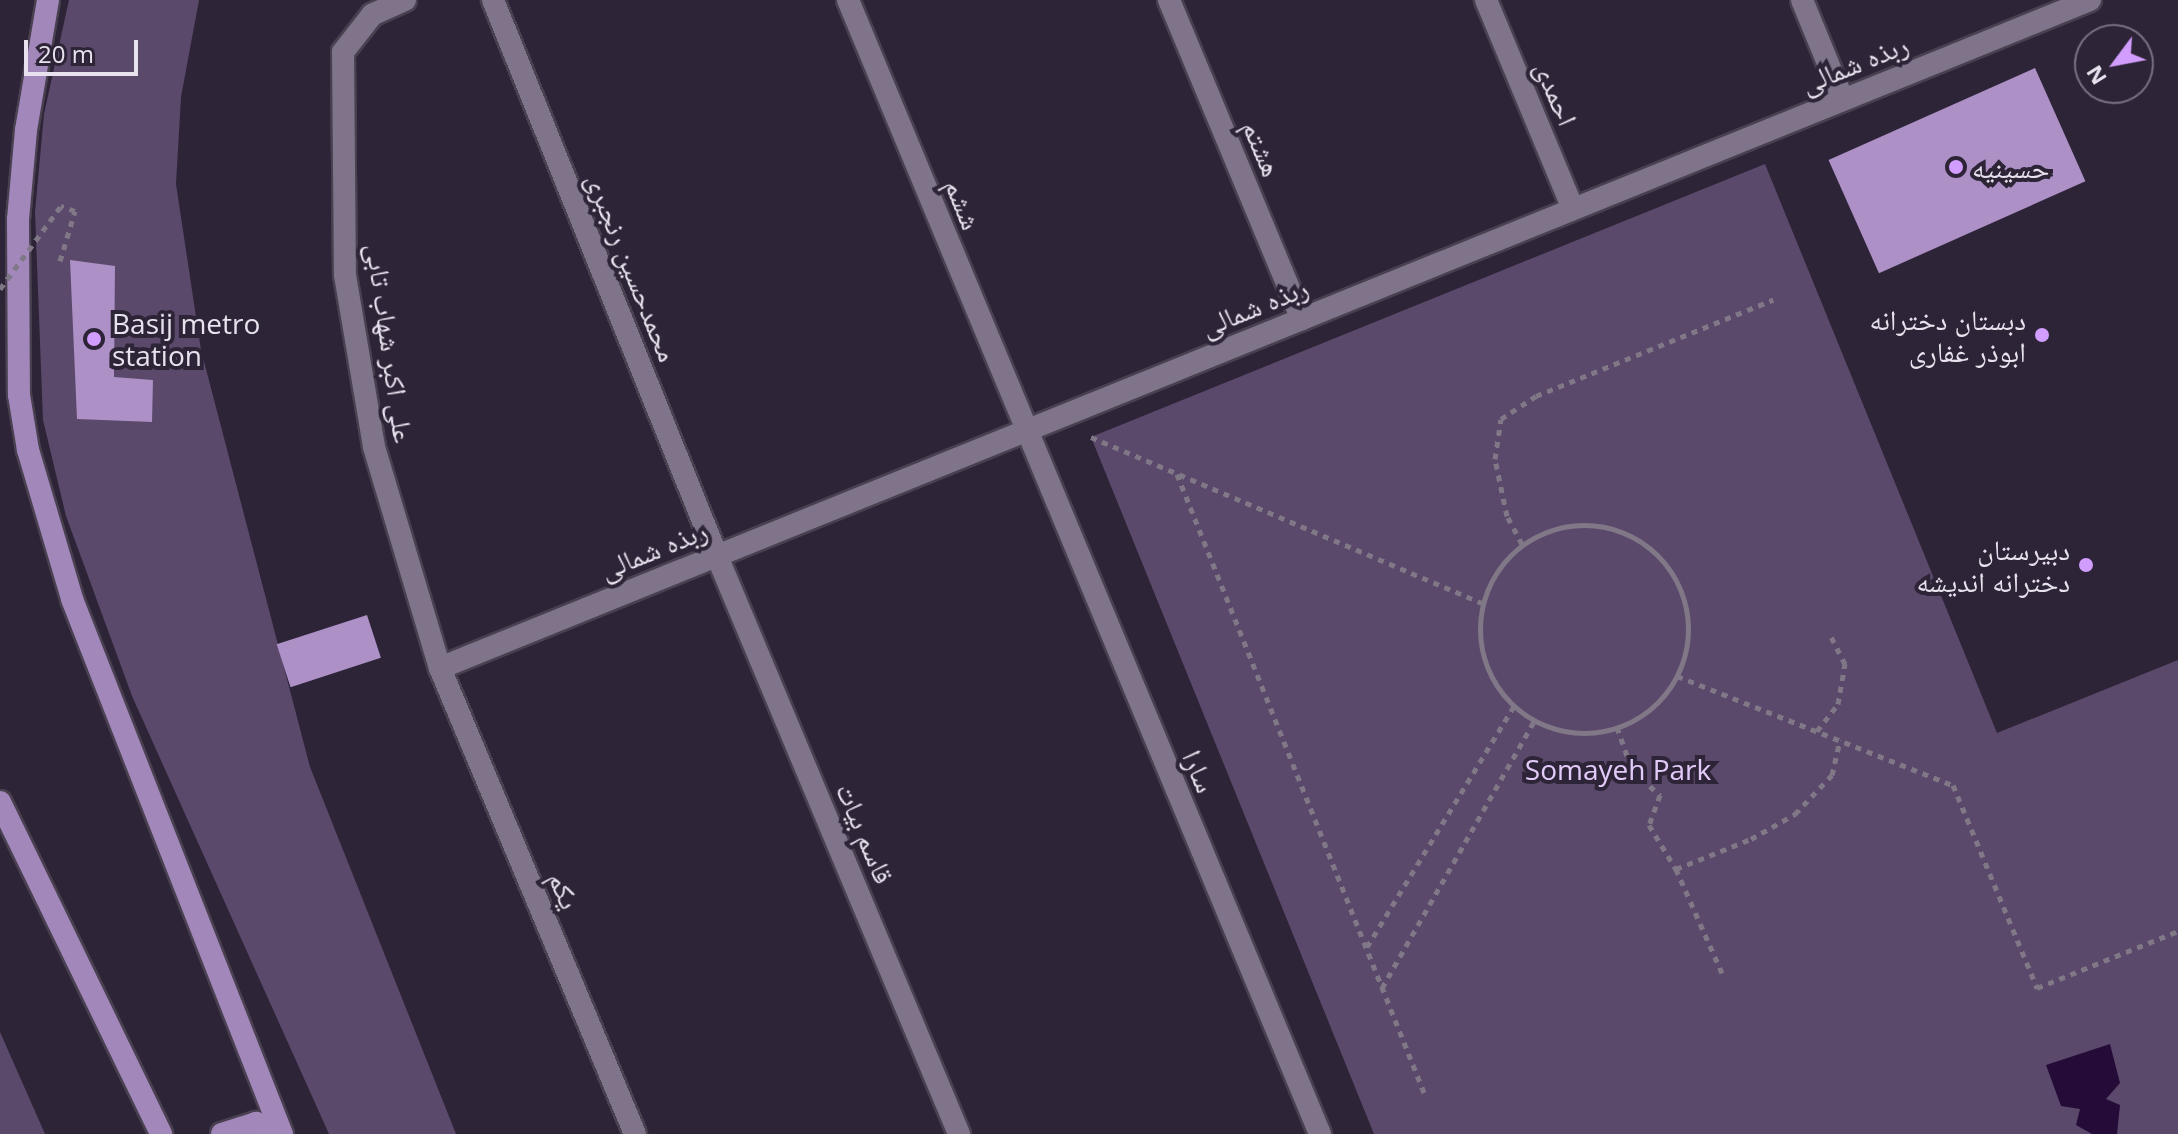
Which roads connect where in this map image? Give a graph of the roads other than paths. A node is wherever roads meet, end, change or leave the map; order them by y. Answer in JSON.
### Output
{"nodes":[{"id":1,"x":48,"y":0,"type":"edge"},
{"id":2,"x":405,"y":0,"type":"edge"},
{"id":3,"x":493,"y":0,"type":"edge"},
{"id":4,"x":848,"y":0,"type":"edge"},
{"id":5,"x":1169,"y":0,"type":"edge"},
{"id":6,"x":1486,"y":0,"type":"edge"},
{"id":7,"x":1802,"y":0,"type":"edge"},
{"id":8,"x":2090,"y":0,"type":"edge"},
{"id":9,"x":1843,"y":100,"type":"junction"},
{"id":10,"x":1573,"y":209,"type":"junction"},
{"id":11,"x":1302,"y":319,"type":"junction"},
{"id":12,"x":1025,"y":432,"type":"junction"},
{"id":13,"x":717,"y":556,"type":"junction"},
{"id":14,"x":440,"y":668,"type":"junction"},
{"id":15,"x":0,"y":802,"type":"edge"},
{"id":16,"x":161,"y":1134,"type":"edge"},
{"id":17,"x":222,"y":1134,"type":"edge"},
{"id":18,"x":270,"y":1134,"type":"edge"},
{"id":19,"x":282,"y":1134,"type":"edge"},
{"id":20,"x":635,"y":1134,"type":"edge"},
{"id":21,"x":959,"y":1134,"type":"edge"},
{"id":22,"x":1320,"y":1134,"type":"edge"}],
"edges":[{"from":1,"to":19,"type":"highway"},
{"from":2,"to":14,"type":"street","name":"علی اکبر شهاب تابی"},
{"from":3,"to":13,"type":"street","name":"محمدحسین رنجبری"},
{"from":4,"to":12,"type":"street","name":"ششم"},
{"from":5,"to":11,"type":"street","name":"هشتم"},
{"from":6,"to":10,"type":"street","name":"احمدی"},
{"from":7,"to":9,"type":"street"},
{"from":8,"to":9,"type":"street","name":"ربذه شمالی"},
{"from":9,"to":10,"type":"street","name":"ربذه شمالی"},
{"from":10,"to":11,"type":"street","name":"ربذه شمالی"},
{"from":11,"to":12,"type":"street","name":"ربذه شمالی"},
{"from":12,"to":13,"type":"street","name":"ربذه شمالی"},
{"from":12,"to":22,"type":"street","name":"سارا"},
{"from":13,"to":14,"type":"street","name":"ربذه شمالی"},
{"from":13,"to":21,"type":"street","name":"قاسم بیات"},
{"from":14,"to":20,"type":"street","name":"یکم"},
{"from":15,"to":16,"type":"highway"},
{"from":17,"to":18,"type":"highway"}]}
